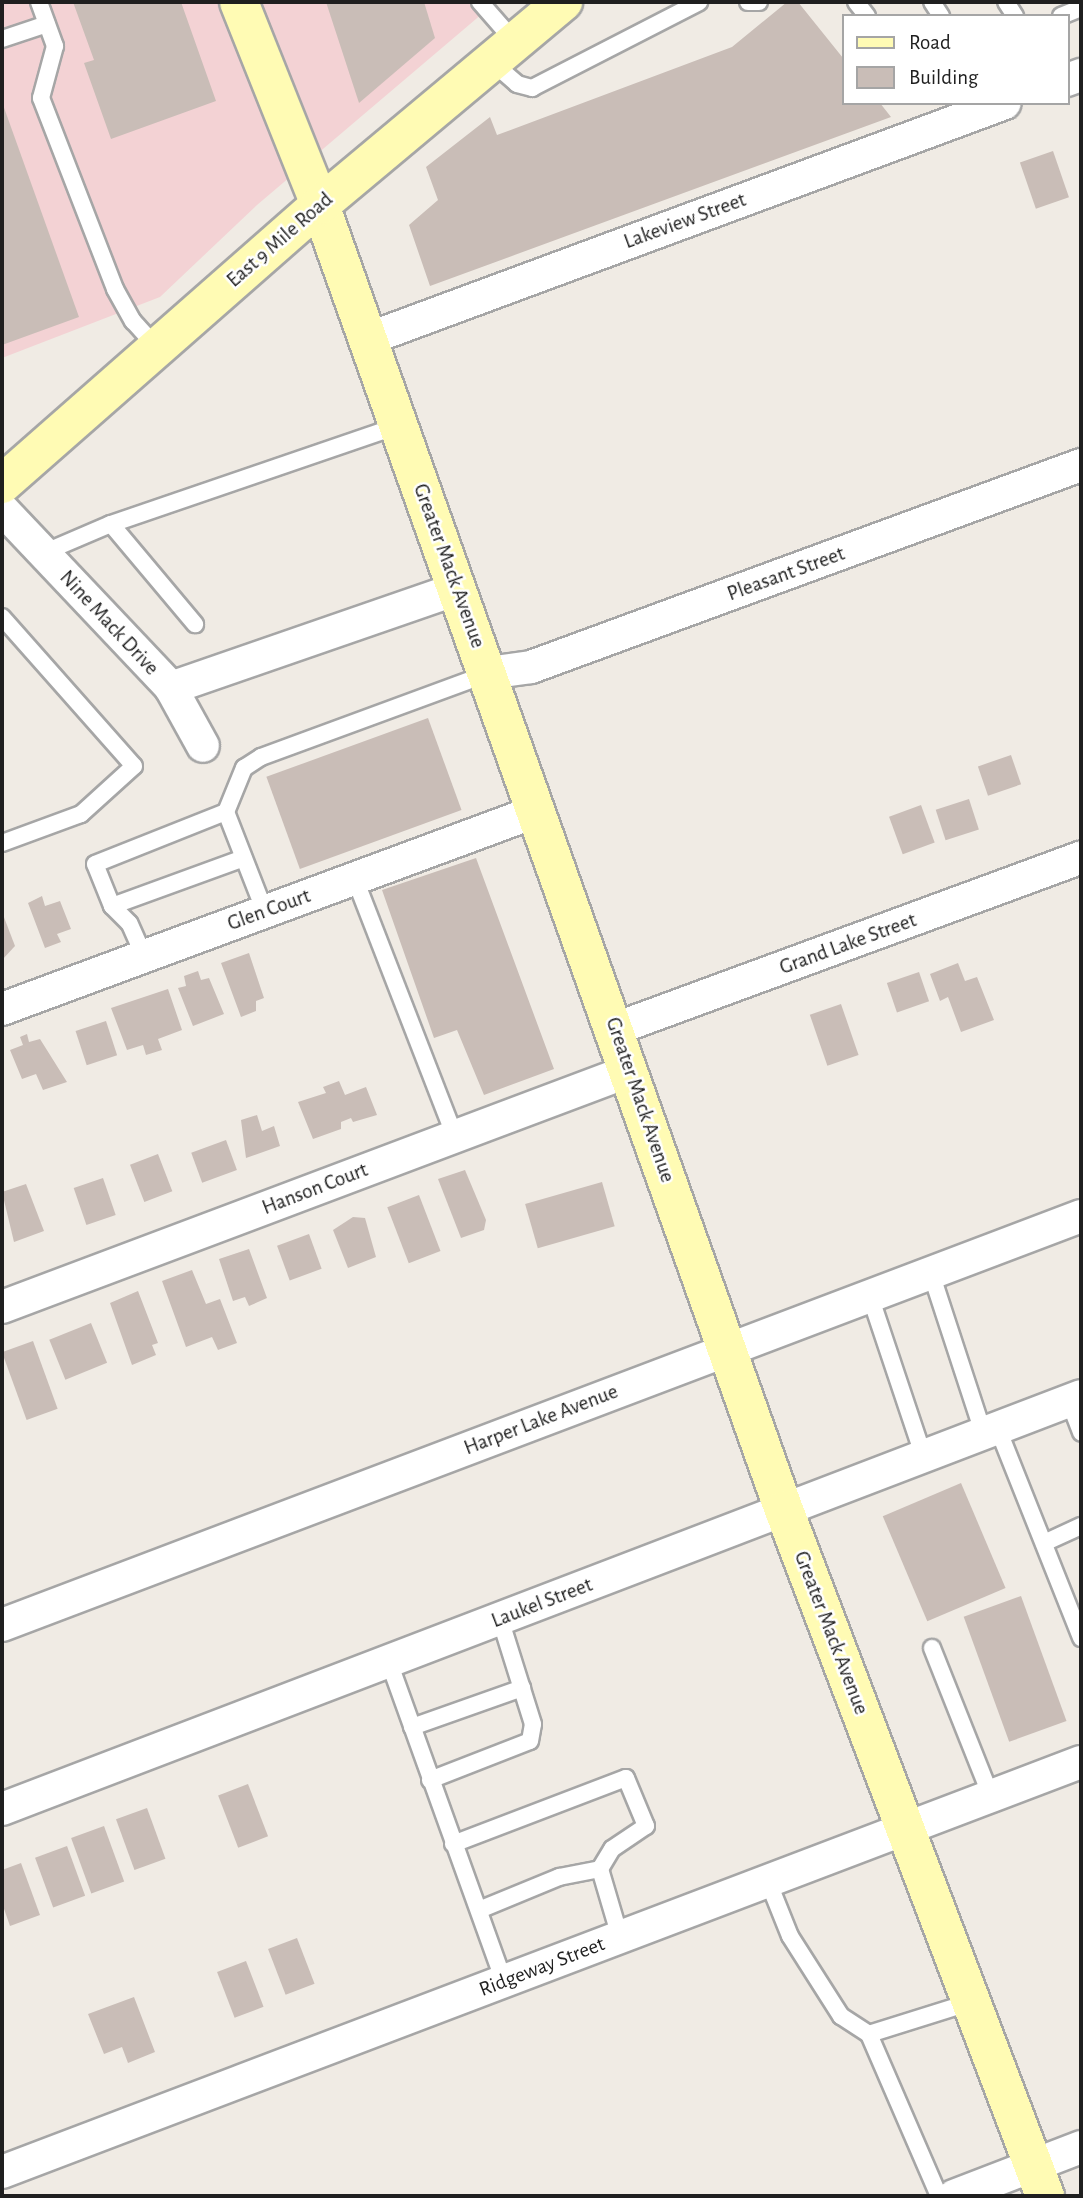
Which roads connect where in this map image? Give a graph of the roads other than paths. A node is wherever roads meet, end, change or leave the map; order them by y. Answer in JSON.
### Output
{"nodes":[{"id":1,"x":39,"y":2,"type":"edge"},
{"id":2,"x":239,"y":2,"type":"edge"},
{"id":3,"x":480,"y":2,"type":"edge"},
{"id":4,"x":564,"y":2,"type":"edge"},
{"id":5,"x":699,"y":2,"type":"edge"},
{"id":6,"x":748,"y":2,"type":"edge"},
{"id":7,"x":759,"y":2,"type":"edge"},
{"id":8,"x":47,"y":24,"type":"junction"},
{"id":9,"x":2,"y":39,"type":"edge"},
{"id":10,"x":504,"y":52,"type":"junction"},
{"id":11,"x":994,"y":105,"type":"edge"},
{"id":12,"x":954,"y":112,"type":"edge"},
{"id":13,"x":320,"y":205,"type":"junction"},
{"id":14,"x":365,"y":340,"type":"junction"},
{"id":15,"x":158,"y":349,"type":"junction"},
{"id":16,"x":397,"y":426,"type":"junction"},
{"id":17,"x":1081,"y":465,"type":"edge"},
{"id":18,"x":2,"y":484,"type":"edge"},
{"id":19,"x":2,"y":509,"type":"edge"},
{"id":20,"x":111,"y":524,"type":"junction"},
{"id":21,"x":43,"y":553,"type":"junction"},
{"id":22,"x":457,"y":589,"type":"junction"},
{"id":23,"x":2,"y":617,"type":"edge"},
{"id":24,"x":195,"y":624,"type":"dead end"},
{"id":25,"x":488,"y":673,"type":"junction"},
{"id":26,"x":171,"y":688,"type":"junction"},
{"id":27,"x":203,"y":746,"type":"dead end"},
{"id":28,"x":537,"y":811,"type":"junction"},
{"id":29,"x":226,"y":812,"type":"junction"},
{"id":30,"x":2,"y":843,"type":"edge"},
{"id":31,"x":244,"y":858,"type":"junction"},
{"id":32,"x":1081,"y":858,"type":"edge"},
{"id":33,"x":355,"y":878,"type":"junction"},
{"id":34,"x":112,"y":906,"type":"junction"},
{"id":35,"x":265,"y":912,"type":"junction"},
{"id":36,"x":144,"y":956,"type":"junction"},
{"id":37,"x":2,"y":1009,"type":"edge"},
{"id":38,"x":615,"y":1029,"type":"junction"},
{"id":39,"x":629,"y":1071,"type":"junction"},
{"id":40,"x":454,"y":1137,"type":"junction"},
{"id":41,"x":1081,"y":1216,"type":"edge"},
{"id":42,"x":931,"y":1273,"type":"junction"},
{"id":43,"x":870,"y":1296,"type":"junction"},
{"id":44,"x":2,"y":1307,"type":"edge"},
{"id":45,"x":728,"y":1349,"type":"junction"},
{"id":46,"x":1075,"y":1399,"type":"edge"},
{"id":47,"x":991,"y":1432,"type":"junction"},
{"id":48,"x":1081,"y":1433,"type":"edge"},
{"id":49,"x":924,"y":1457,"type":"junction"},
{"id":50,"x":785,"y":1510,"type":"junction"},
{"id":51,"x":1081,"y":1527,"type":"edge"},
{"id":52,"x":1044,"y":1543,"type":"junction"},
{"id":53,"x":500,"y":1619,"type":"junction"},
{"id":54,"x":2,"y":1625,"type":"edge"},
{"id":55,"x":1081,"y":1638,"type":"edge"},
{"id":56,"x":932,"y":1648,"type":"dead end"},
{"id":57,"x":389,"y":1661,"type":"junction"},
{"id":58,"x":522,"y":1688,"type":"junction"},
{"id":59,"x":412,"y":1727,"type":"junction"},
{"id":60,"x":1081,"y":1762,"type":"edge"},
{"id":61,"x":430,"y":1780,"type":"junction"},
{"id":62,"x":991,"y":1796,"type":"junction"},
{"id":63,"x":2,"y":1809,"type":"edge"},
{"id":64,"x":906,"y":1829,"type":"junction"},
{"id":65,"x":453,"y":1843,"type":"junction"},
{"id":66,"x":600,"y":1869,"type":"junction"},
{"id":67,"x":768,"y":1881,"type":"junction"},
{"id":68,"x":479,"y":1910,"type":"junction"},
{"id":69,"x":620,"y":1937,"type":"junction"},
{"id":70,"x":504,"y":1982,"type":"junction"},
{"id":71,"x":971,"y":2001,"type":"junction"},
{"id":72,"x":869,"y":2034,"type":"junction"},
{"id":73,"x":1081,"y":2147,"type":"edge"},
{"id":74,"x":2,"y":2172,"type":"edge"},
{"id":75,"x":1040,"y":2181,"type":"edge"},
{"id":76,"x":939,"y":2196,"type":"edge"},
{"id":77,"x":954,"y":2196,"type":"edge"}],
"edges":[{"from":1,"to":8,"type":"lane"},
{"from":2,"to":13,"type":"street","name":"Greater Mack Avenue"},
{"from":3,"to":10,"type":"lane"},
{"from":4,"to":10,"type":"street","name":"East 9 Mile Road"},
{"from":5,"to":10,"type":"lane"},
{"from":6,"to":7,"type":"lane"},
{"from":8,"to":9,"type":"lane"},
{"from":8,"to":15,"type":"lane"},
{"from":10,"to":13,"type":"street","name":"East 9 Mile Road"},
{"from":11,"to":12,"type":"street","name":"Lakeview Street"},
{"from":12,"to":14,"type":"street","name":"Lakeview Street"},
{"from":13,"to":14,"type":"street","name":"Greater Mack Avenue"},
{"from":13,"to":15,"type":"street","name":"East 9 Mile Road"},
{"from":14,"to":16,"type":"street","name":"Greater Mack Avenue"},
{"from":15,"to":18,"type":"street","name":"East 9 Mile Road"},
{"from":16,"to":20,"type":"lane"},
{"from":16,"to":22,"type":"street","name":"Greater Mack Avenue"},
{"from":17,"to":25,"type":"street","name":"Pleasant Street"},
{"from":19,"to":21,"type":"street","name":"Nine Mack Drive"},
{"from":20,"to":21,"type":"lane"},
{"from":20,"to":24,"type":"lane"},
{"from":21,"to":26,"type":"street","name":"Nine Mack Drive"},
{"from":22,"to":25,"type":"street","name":"Greater Mack Avenue"},
{"from":22,"to":26,"type":"street"},
{"from":23,"to":30,"type":"lane"},
{"from":25,"to":28,"type":"street","name":"Greater Mack Avenue"},
{"from":25,"to":29,"type":"lane"},
{"from":26,"to":27,"type":"street","name":"Nine Mack Drive"},
{"from":28,"to":33,"type":"street","name":"Glen Court"},
{"from":28,"to":38,"type":"street","name":"Greater Mack Avenue"},
{"from":29,"to":31,"type":"lane"},
{"from":29,"to":34,"type":"lane"},
{"from":31,"to":34,"type":"lane"},
{"from":31,"to":35,"type":"lane"},
{"from":32,"to":38,"type":"street","name":"Grand Lake Street"},
{"from":33,"to":35,"type":"street","name":"Glen Court"},
{"from":33,"to":40,"type":"lane"},
{"from":34,"to":36,"type":"lane"},
{"from":35,"to":36,"type":"street","name":"Glen Court"},
{"from":36,"to":37,"type":"street","name":"Glen Court"},
{"from":38,"to":39,"type":"street","name":"Greater Mack Avenue"},
{"from":39,"to":40,"type":"street","name":"Hanson Court"},
{"from":39,"to":45,"type":"street","name":"Greater Mack Avenue"},
{"from":40,"to":44,"type":"street","name":"Hanson Court"},
{"from":41,"to":42,"type":"street","name":"Harper Lake Avenue"},
{"from":42,"to":43,"type":"street","name":"Harper Lake Avenue"},
{"from":42,"to":47,"type":"lane"},
{"from":43,"to":45,"type":"street","name":"Harper Lake Avenue"},
{"from":43,"to":49,"type":"lane"},
{"from":45,"to":50,"type":"street","name":"Greater Mack Avenue"},
{"from":45,"to":54,"type":"street","name":"Harper Lake Avenue"},
{"from":46,"to":47,"type":"street","name":"Laukel Street"},
{"from":46,"to":48,"type":"lane"},
{"from":47,"to":49,"type":"street","name":"Laukel Street"},
{"from":47,"to":52,"type":"lane"},
{"from":49,"to":50,"type":"street","name":"Laukel Street"},
{"from":50,"to":53,"type":"street","name":"Laukel Street"},
{"from":50,"to":64,"type":"street","name":"Greater Mack Avenue"},
{"from":51,"to":52,"type":"lane"},
{"from":52,"to":55,"type":"lane"},
{"from":53,"to":57,"type":"street","name":"Laukel Street"},
{"from":53,"to":58,"type":"lane"},
{"from":56,"to":62,"type":"lane"},
{"from":57,"to":59,"type":"lane"},
{"from":57,"to":63,"type":"street","name":"Laukel Street"},
{"from":58,"to":59,"type":"lane"},
{"from":58,"to":61,"type":"lane"},
{"from":59,"to":61,"type":"lane"},
{"from":60,"to":62,"type":"street","name":"Ridgeway Street"},
{"from":61,"to":65,"type":"lane"},
{"from":62,"to":64,"type":"street","name":"Ridgeway Street"},
{"from":64,"to":67,"type":"street","name":"Ridgeway Street"},
{"from":64,"to":71,"type":"street","name":"Greater Mack Avenue"},
{"from":65,"to":66,"type":"lane"},
{"from":65,"to":68,"type":"lane"},
{"from":66,"to":68,"type":"lane"},
{"from":66,"to":69,"type":"lane"},
{"from":67,"to":69,"type":"street","name":"Ridgeway Street"},
{"from":67,"to":72,"type":"lane"},
{"from":68,"to":70,"type":"lane"},
{"from":69,"to":70,"type":"street","name":"Ridgeway Street"},
{"from":70,"to":74,"type":"street","name":"Ridgeway Street"},
{"from":71,"to":72,"type":"lane"},
{"from":71,"to":75,"type":"street","name":"Greater Mack Avenue"},
{"from":72,"to":76,"type":"lane"},
{"from":73,"to":75,"type":"street"},
{"from":75,"to":77,"type":"street"}]}
